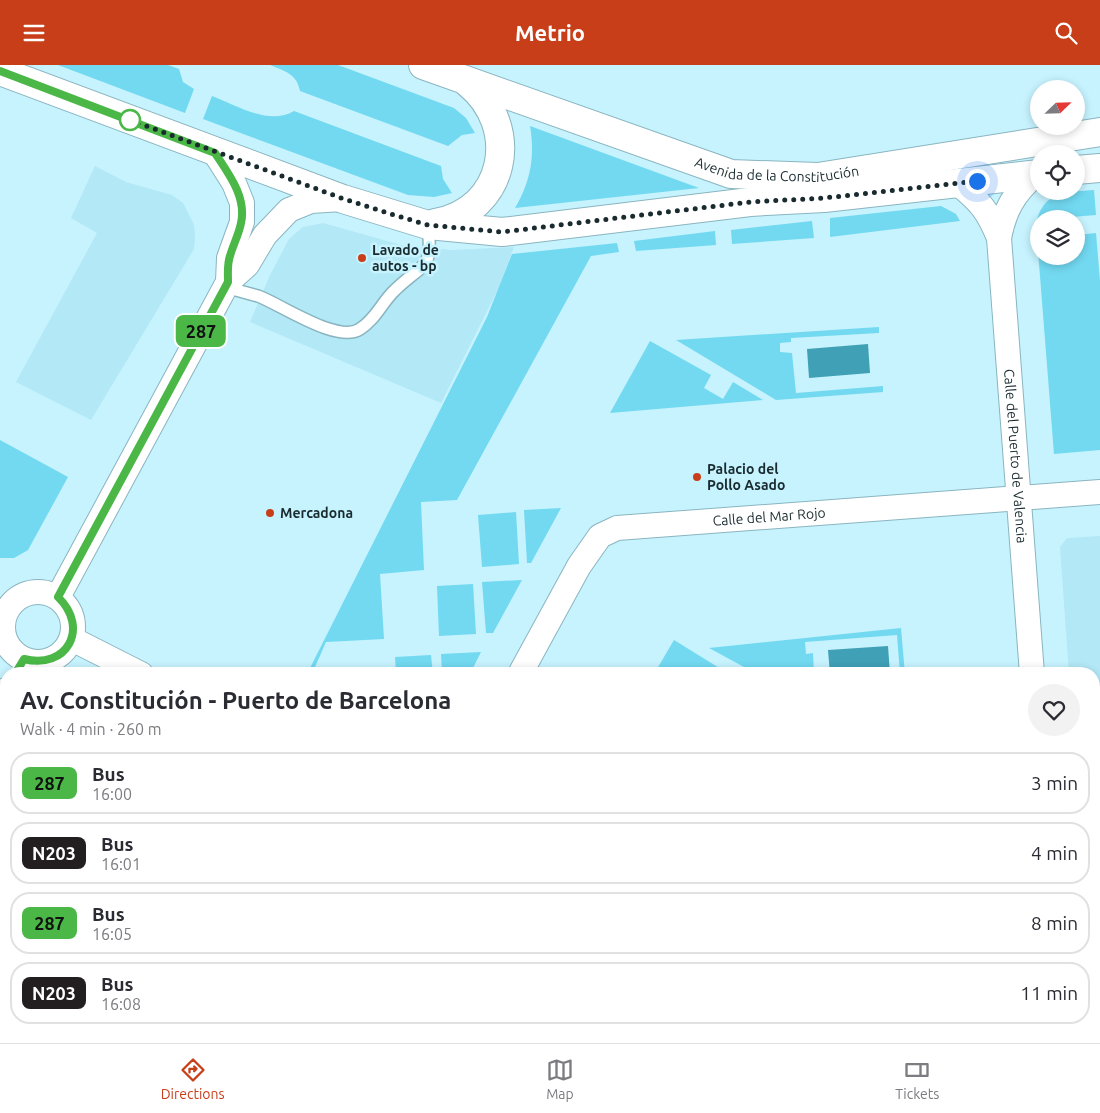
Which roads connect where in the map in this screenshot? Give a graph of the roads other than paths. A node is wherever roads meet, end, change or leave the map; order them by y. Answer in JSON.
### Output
{"nodes":[{"id":1,"x":423,"y":65,"type":"edge"},
{"id":2,"x":0,"y":71,"type":"edge"},
{"id":3,"x":20,"y":73,"type":"edge"},
{"id":4,"x":465,"y":81,"type":"junction"},
{"id":5,"x":1100,"y":132,"type":"edge"},
{"id":6,"x":215,"y":153,"type":"junction"},
{"id":7,"x":1100,"y":168,"type":"edge"},
{"id":8,"x":1085,"y":169,"type":"edge"},
{"id":9,"x":1030,"y":175,"type":"edge"},
{"id":10,"x":1030,"y":180,"type":"edge"},
{"id":11,"x":957,"y":183,"type":"junction"},
{"id":12,"x":344,"y":199,"type":"junction"},
{"id":13,"x":428,"y":225,"type":"junction"},
{"id":14,"x":998,"y":238,"type":"junction"},
{"id":15,"x":226,"y":285,"type":"junction"},
{"id":16,"x":1100,"y":492,"type":"edge"},
{"id":17,"x":1019,"y":499,"type":"junction"},
{"id":18,"x":58,"y":597,"type":"junction"},
{"id":19,"x":4,"y":607,"type":"edge"},
{"id":20,"x":72,"y":639,"type":"junction"},
{"id":21,"x":20,"y":667,"type":"edge"},
{"id":22,"x":127,"y":667,"type":"edge"},
{"id":23,"x":524,"y":667,"type":"edge"},
{"id":24,"x":1031,"y":667,"type":"edge"}],
"edges":[{"from":1,"to":4,"type":"street","name":"Avenida de la Constitución"},
{"from":2,"to":3,"type":"street","name":"Avenida de la Constitución"},
{"from":3,"to":6,"type":"street","name":"Avenida de la Constitución"},
{"from":4,"to":5,"type":"street","name":"Avenida de la Constitución"},
{"from":4,"to":13,"type":"street","name":"Avenida de la Constitución"},
{"from":6,"to":12,"type":"street","name":"Avenida de la Constitución"},
{"from":6,"to":15,"type":"street"},
{"from":7,"to":8,"type":"street"},
{"from":9,"to":11,"type":"street","name":"Avenida de la Constitución"},
{"from":10,"to":14,"type":"street","name":"Calle del Puerto de Valencia"},
{"from":11,"to":13,"type":"street","name":"Avenida de la Constitución"},
{"from":11,"to":14,"type":"street","name":"Calle del Puerto de Valencia"},
{"from":12,"to":13,"type":"street","name":"Avenida de la Constitución"},
{"from":12,"to":15,"type":"street"},
{"from":13,"to":15,"type":"lane"},
{"from":14,"to":17,"type":"street","name":"Calle del Puerto de Valencia"},
{"from":15,"to":18,"type":"street"},
{"from":16,"to":17,"type":"street","name":"Calle del Mar Rojo"},
{"from":17,"to":23,"type":"street","name":"Calle del Mar Rojo"},
{"from":17,"to":24,"type":"street","name":"Calle del Puerto de Valencia"},
{"from":18,"to":19,"type":"street"},
{"from":18,"to":20,"type":"street"},
{"from":19,"to":21,"type":"street"},
{"from":20,"to":21,"type":"street"},
{"from":20,"to":22,"type":"street"}]}
